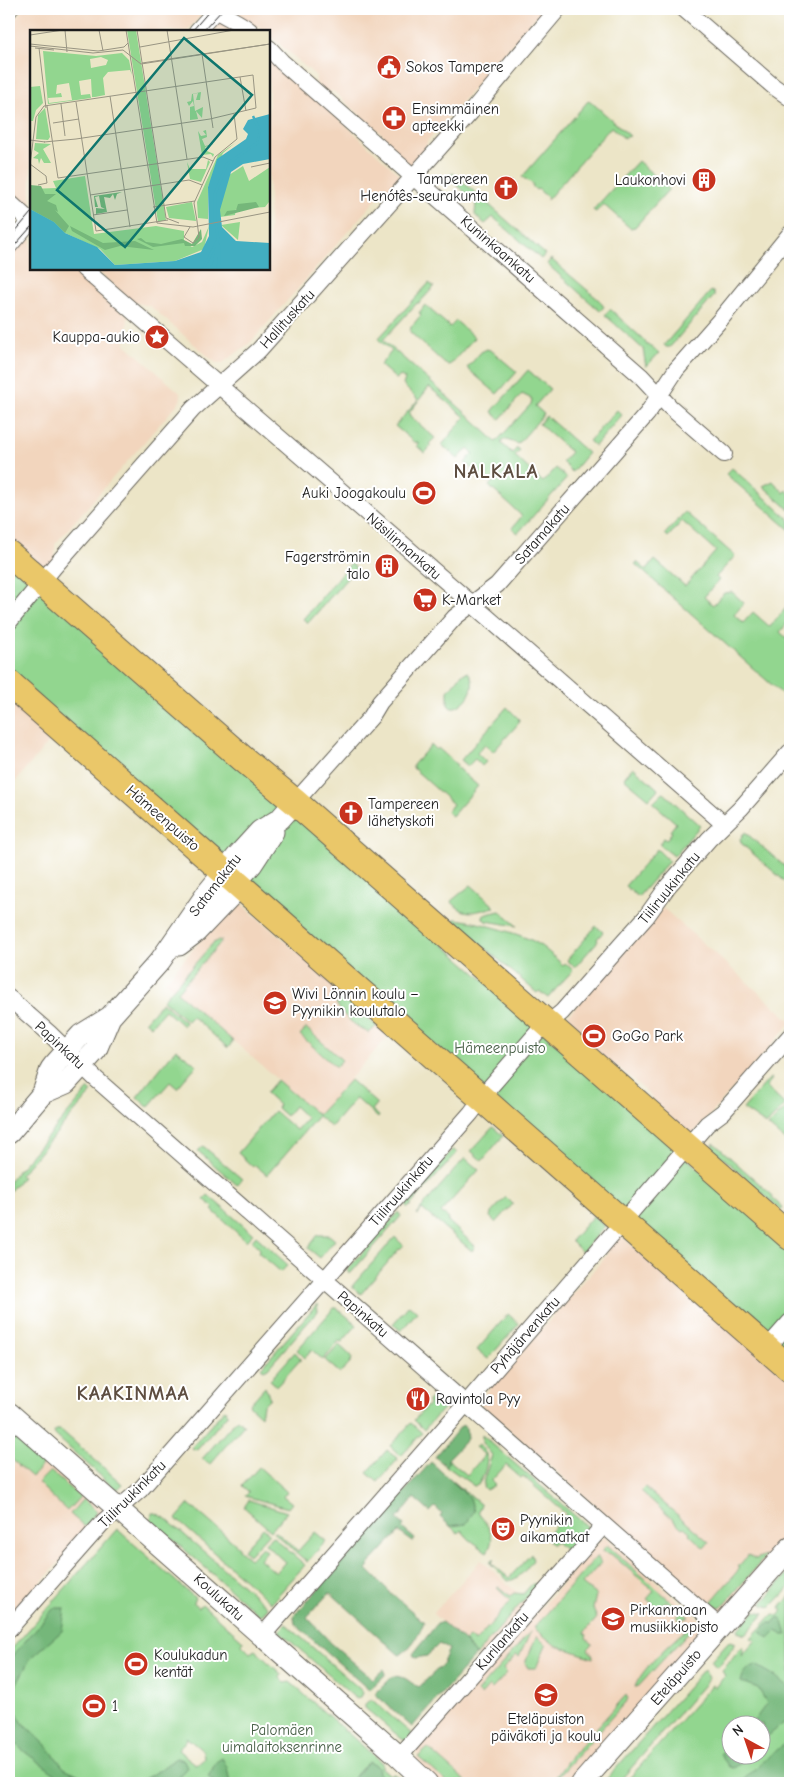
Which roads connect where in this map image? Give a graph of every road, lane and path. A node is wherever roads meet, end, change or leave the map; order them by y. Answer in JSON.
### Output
{"nodes":[{"id":1,"x":217,"y":9,"type":"edge"},
{"id":2,"x":558,"y":9,"type":"edge"},
{"id":3,"x":684,"y":9,"type":"edge"},
{"id":4,"x":247,"y":29,"type":"edge"},
{"id":5,"x":198,"y":30,"type":"edge"},
{"id":6,"x":270,"y":49,"type":"edge"},
{"id":7,"x":790,"y":98,"type":"edge"},
{"id":8,"x":414,"y":176,"type":"junction"},
{"id":9,"x":9,"y":202,"type":"edge"},
{"id":10,"x":30,"y":220,"type":"edge"},
{"id":11,"x":30,"y":222,"type":"edge"},
{"id":12,"x":789,"y":240,"type":"edge"},
{"id":13,"x":9,"y":246,"type":"edge"},
{"id":14,"x":85,"y":270,"type":"edge"},
{"id":15,"x":218,"y":386,"type":"junction"},
{"id":16,"x":660,"y":395,"type":"junction"},
{"id":17,"x":724,"y":454,"type":"dead end"},
{"id":18,"x":9,"y":554,"type":"edge"},
{"id":19,"x":42,"y":583,"type":"junction"},
{"id":20,"x":472,"y":604,"type":"junction"},
{"id":21,"x":9,"y":622,"type":"edge"},
{"id":22,"x":9,"y":683,"type":"edge"},
{"id":23,"x":790,"y":752,"type":"edge"},
{"id":24,"x":288,"y":810,"type":"junction"},
{"id":25,"x":724,"y":824,"type":"junction"},
{"id":26,"x":233,"y":880,"type":"junction"},
{"id":27,"x":9,"y":998,"type":"edge"},
{"id":28,"x":548,"y":1024,"type":"junction"},
{"id":29,"x":790,"y":1036,"type":"edge"},
{"id":30,"x":75,"y":1058,"type":"junction"},
{"id":31,"x":482,"y":1098,"type":"junction"},
{"id":32,"x":9,"y":1133,"type":"edge"},
{"id":33,"x":688,"y":1147,"type":"junction"},
{"id":34,"x":623,"y":1222,"type":"junction"},
{"id":35,"x":790,"y":1237,"type":"edge"},
{"id":36,"x":324,"y":1279,"type":"junction"},
{"id":37,"x":790,"y":1322,"type":"edge"},
{"id":38,"x":767,"y":1348,"type":"junction"},
{"id":39,"x":790,"y":1369,"type":"edge"},
{"id":40,"x":466,"y":1404,"type":"junction"},
{"id":41,"x":9,"y":1412,"type":"edge"},
{"id":42,"x":118,"y":1508,"type":"junction"},
{"id":43,"x":604,"y":1525,"type":"junction"},
{"id":44,"x":790,"y":1548,"type":"edge"},
{"id":45,"x":720,"y":1627,"type":"junction"},
{"id":46,"x":9,"y":1628,"type":"edge"},
{"id":47,"x":262,"y":1636,"type":"junction"},
{"id":48,"x":399,"y":1757,"type":"junction"},
{"id":49,"x":427,"y":1783,"type":"edge"},
{"id":50,"x":582,"y":1783,"type":"edge"}],
"edges":[{"from":1,"to":4,"type":"street"},
{"from":1,"to":5,"type":"street"},
{"from":2,"to":8,"type":"street","name":"Hallituskatu"},
{"from":3,"to":7,"type":"street"},
{"from":6,"to":8,"type":"street","name":"Kuninkaankatu"},
{"from":8,"to":15,"type":"street","name":"Hallituskatu"},
{"from":8,"to":16,"type":"street","name":"Kuninkaankatu"},
{"from":9,"to":10,"type":"street"},
{"from":11,"to":13,"type":"street"},
{"from":12,"to":16,"type":"street","name":"Satamakatu"},
{"from":14,"to":15,"type":"street","name":"Näsilinnankatu"},
{"from":15,"to":19,"type":"street","name":"Hallituskatu"},
{"from":15,"to":20,"type":"street","name":"Näsilinnankatu"},
{"from":16,"to":17,"type":"street","name":"Kuninkaankatu"},
{"from":16,"to":20,"type":"street","name":"Satamakatu"},
{"from":18,"to":19,"type":"main road"},
{"from":19,"to":21,"type":"street","name":"Hallituskatu"},
{"from":19,"to":24,"type":"main road"},
{"from":20,"to":24,"type":"street","name":"Satamakatu"},
{"from":20,"to":25,"type":"street","name":"Näsilinnankatu"},
{"from":22,"to":26,"type":"main road","name":"Hämeenpuisto"},
{"from":23,"to":25,"type":"street","name":"Tiiliruukinkatu"},
{"from":24,"to":26,"type":"street","name":"Satamakatu"},
{"from":24,"to":28,"type":"main road"},
{"from":25,"to":28,"type":"street","name":"Tiiliruukinkatu"},
{"from":26,"to":30,"type":"street","name":"Satamakatu"},
{"from":26,"to":31,"type":"main road","name":"Hämeenpuisto"},
{"from":27,"to":30,"type":"street","name":"Papinkatu"},
{"from":28,"to":31,"type":"street","name":"Tiiliruukinkatu"},
{"from":28,"to":33,"type":"main road"},
{"from":29,"to":33,"type":"street","name":"Pyhäjärvenkatu"},
{"from":30,"to":32,"type":"street","name":"Satamakatu"},
{"from":30,"to":36,"type":"street","name":"Papinkatu"},
{"from":31,"to":34,"type":"main road","name":"Hämeenpuisto"},
{"from":31,"to":36,"type":"street","name":"Tiiliruukinkatu"},
{"from":33,"to":34,"type":"street","name":"Pyhäjärvenkatu"},
{"from":33,"to":35,"type":"main road"},
{"from":34,"to":38,"type":"main road","name":"Hämeenpuisto"},
{"from":34,"to":40,"type":"street","name":"Pyhäjärvenkatu"},
{"from":36,"to":40,"type":"street","name":"Papinkatu"},
{"from":36,"to":42,"type":"street","name":"Tiiliruukinkatu"},
{"from":37,"to":38,"type":"street"},
{"from":38,"to":39,"type":"main road","name":"Hämeenpuisto"},
{"from":40,"to":43,"type":"street","name":"Papinkatu"},
{"from":40,"to":47,"type":"street","name":"Pyhäjärvenkatu"},
{"from":41,"to":42,"type":"street","name":"Koulukatu"},
{"from":42,"to":46,"type":"street","name":"Tiiliruukinkatu"},
{"from":42,"to":47,"type":"street","name":"Koulukatu"},
{"from":43,"to":45,"type":"street","name":"Papinkatu"},
{"from":43,"to":48,"type":"street","name":"Kurilankatu"},
{"from":44,"to":45,"type":"street","name":"Eteläpuisto"},
{"from":45,"to":50,"type":"street","name":"Eteläpuisto"},
{"from":47,"to":48,"type":"street","name":"Koulukatu"},
{"from":48,"to":49,"type":"street","name":"Koulukatu"}]}
